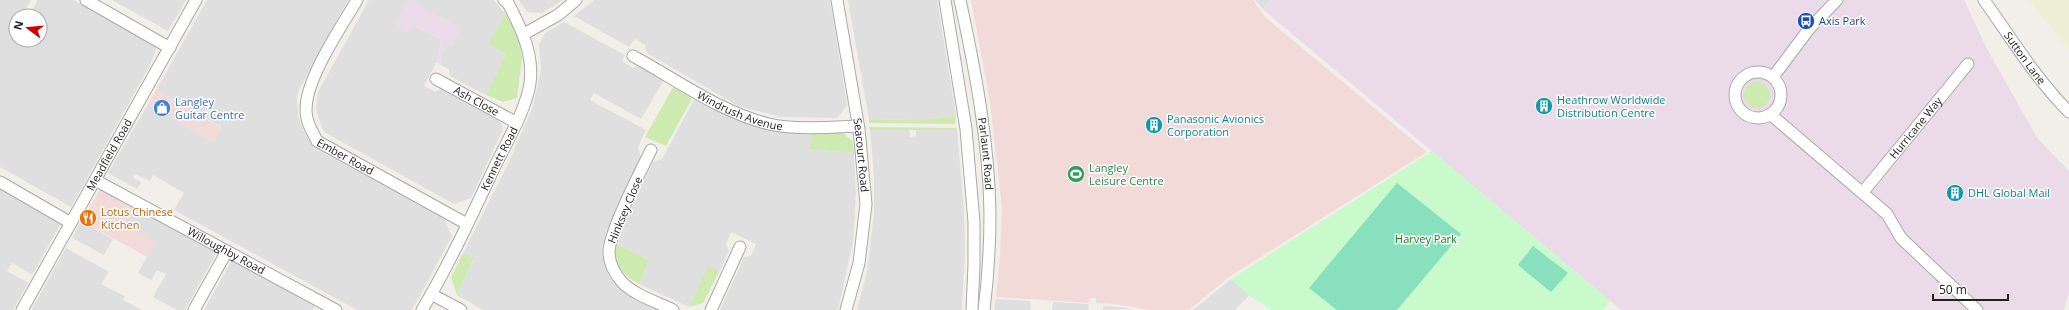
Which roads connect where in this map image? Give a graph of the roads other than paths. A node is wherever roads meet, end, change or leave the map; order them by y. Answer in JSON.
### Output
{"nodes":[{"id":1,"x":86,"y":0,"type":"edge"},
{"id":2,"x":196,"y":0,"type":"edge"},
{"id":3,"x":357,"y":0,"type":"edge"},
{"id":4,"x":504,"y":0,"type":"edge"},
{"id":5,"x":576,"y":0,"type":"edge"},
{"id":6,"x":837,"y":0,"type":"edge"},
{"id":7,"x":945,"y":0,"type":"edge"},
{"id":8,"x":960,"y":0,"type":"edge"},
{"id":9,"x":1837,"y":0,"type":"edge"},
{"id":10,"x":1984,"y":0,"type":"edge"},
{"id":11,"x":524,"y":34,"type":"junction"},
{"id":12,"x":170,"y":48,"type":"junction"},
{"id":13,"x":633,"y":56,"type":"dead end"},
{"id":14,"x":1968,"y":64,"type":"dead end"},
{"id":15,"x":1773,"y":77,"type":"junction"},
{"id":16,"x":436,"y":79,"type":"dead end"},
{"id":17,"x":2069,"y":112,"type":"edge"},
{"id":18,"x":1770,"y":114,"type":"junction"},
{"id":19,"x":517,"y":122,"type":"junction"},
{"id":20,"x":858,"y":126,"type":"junction"},
{"id":21,"x":651,"y":150,"type":"dead end"},
{"id":22,"x":95,"y":180,"type":"junction"},
{"id":23,"x":0,"y":182,"type":"edge"},
{"id":24,"x":1863,"y":192,"type":"junction"},
{"id":25,"x":71,"y":223,"type":"junction"},
{"id":26,"x":467,"y":224,"type":"junction"},
{"id":27,"x":740,"y":247,"type":"dead end"},
{"id":28,"x":227,"y":251,"type":"junction"},
{"id":29,"x":431,"y":294,"type":"junction"},
{"id":30,"x":22,"y":310,"type":"edge"},
{"id":31,"x":194,"y":310,"type":"edge"},
{"id":32,"x":336,"y":310,"type":"edge"},
{"id":33,"x":422,"y":310,"type":"edge"},
{"id":34,"x":461,"y":310,"type":"edge"},
{"id":35,"x":673,"y":310,"type":"edge"},
{"id":36,"x":711,"y":310,"type":"edge"},
{"id":37,"x":846,"y":310,"type":"edge"},
{"id":38,"x":972,"y":310,"type":"edge"},
{"id":39,"x":984,"y":310,"type":"edge"},
{"id":40,"x":1977,"y":310,"type":"edge"}],
"edges":[{"from":1,"to":12,"type":"street"},
{"from":2,"to":12,"type":"street","name":"Meadfield Road"},
{"from":3,"to":26,"type":"street","name":"Ember Road"},
{"from":4,"to":11,"type":"street","name":"Kennett Road"},
{"from":5,"to":11,"type":"street"},
{"from":6,"to":20,"type":"street","name":"Seacourt Road"},
{"from":7,"to":38,"type":"street","name":"Parlaunt Road"},
{"from":8,"to":39,"type":"street","name":"Parlaunt Road"},
{"from":9,"to":15,"type":"street"},
{"from":10,"to":17,"type":"street","name":"Sutton Lane"},
{"from":11,"to":19,"type":"street","name":"Kennett Road"},
{"from":12,"to":22,"type":"street","name":"Meadfield Road"},
{"from":13,"to":20,"type":"street","name":"Windrush Avenue"},
{"from":14,"to":24,"type":"street","name":"Hurricane Way"},
{"from":15,"to":18,"type":"street"},
{"from":15,"to":18,"type":"street"},
{"from":16,"to":19,"type":"street","name":"Ash Close"},
{"from":18,"to":24,"type":"street"},
{"from":19,"to":26,"type":"street","name":"Kennett Road"},
{"from":20,"to":37,"type":"street","name":"Seacourt Road"},
{"from":21,"to":35,"type":"street","name":"Hinksey Close"},
{"from":22,"to":25,"type":"street","name":"Meadfield Road"},
{"from":22,"to":28,"type":"street","name":"Willoughby Road"},
{"from":23,"to":25,"type":"street"},
{"from":24,"to":40,"type":"street"},
{"from":25,"to":30,"type":"street","name":"Meadfield Road"},
{"from":26,"to":29,"type":"street","name":"Kennett Road"},
{"from":27,"to":36,"type":"street"},
{"from":28,"to":31,"type":"street"},
{"from":28,"to":32,"type":"street","name":"Willoughby Road"},
{"from":29,"to":33,"type":"street","name":"Kennett Road"},
{"from":29,"to":34,"type":"street"}]}
